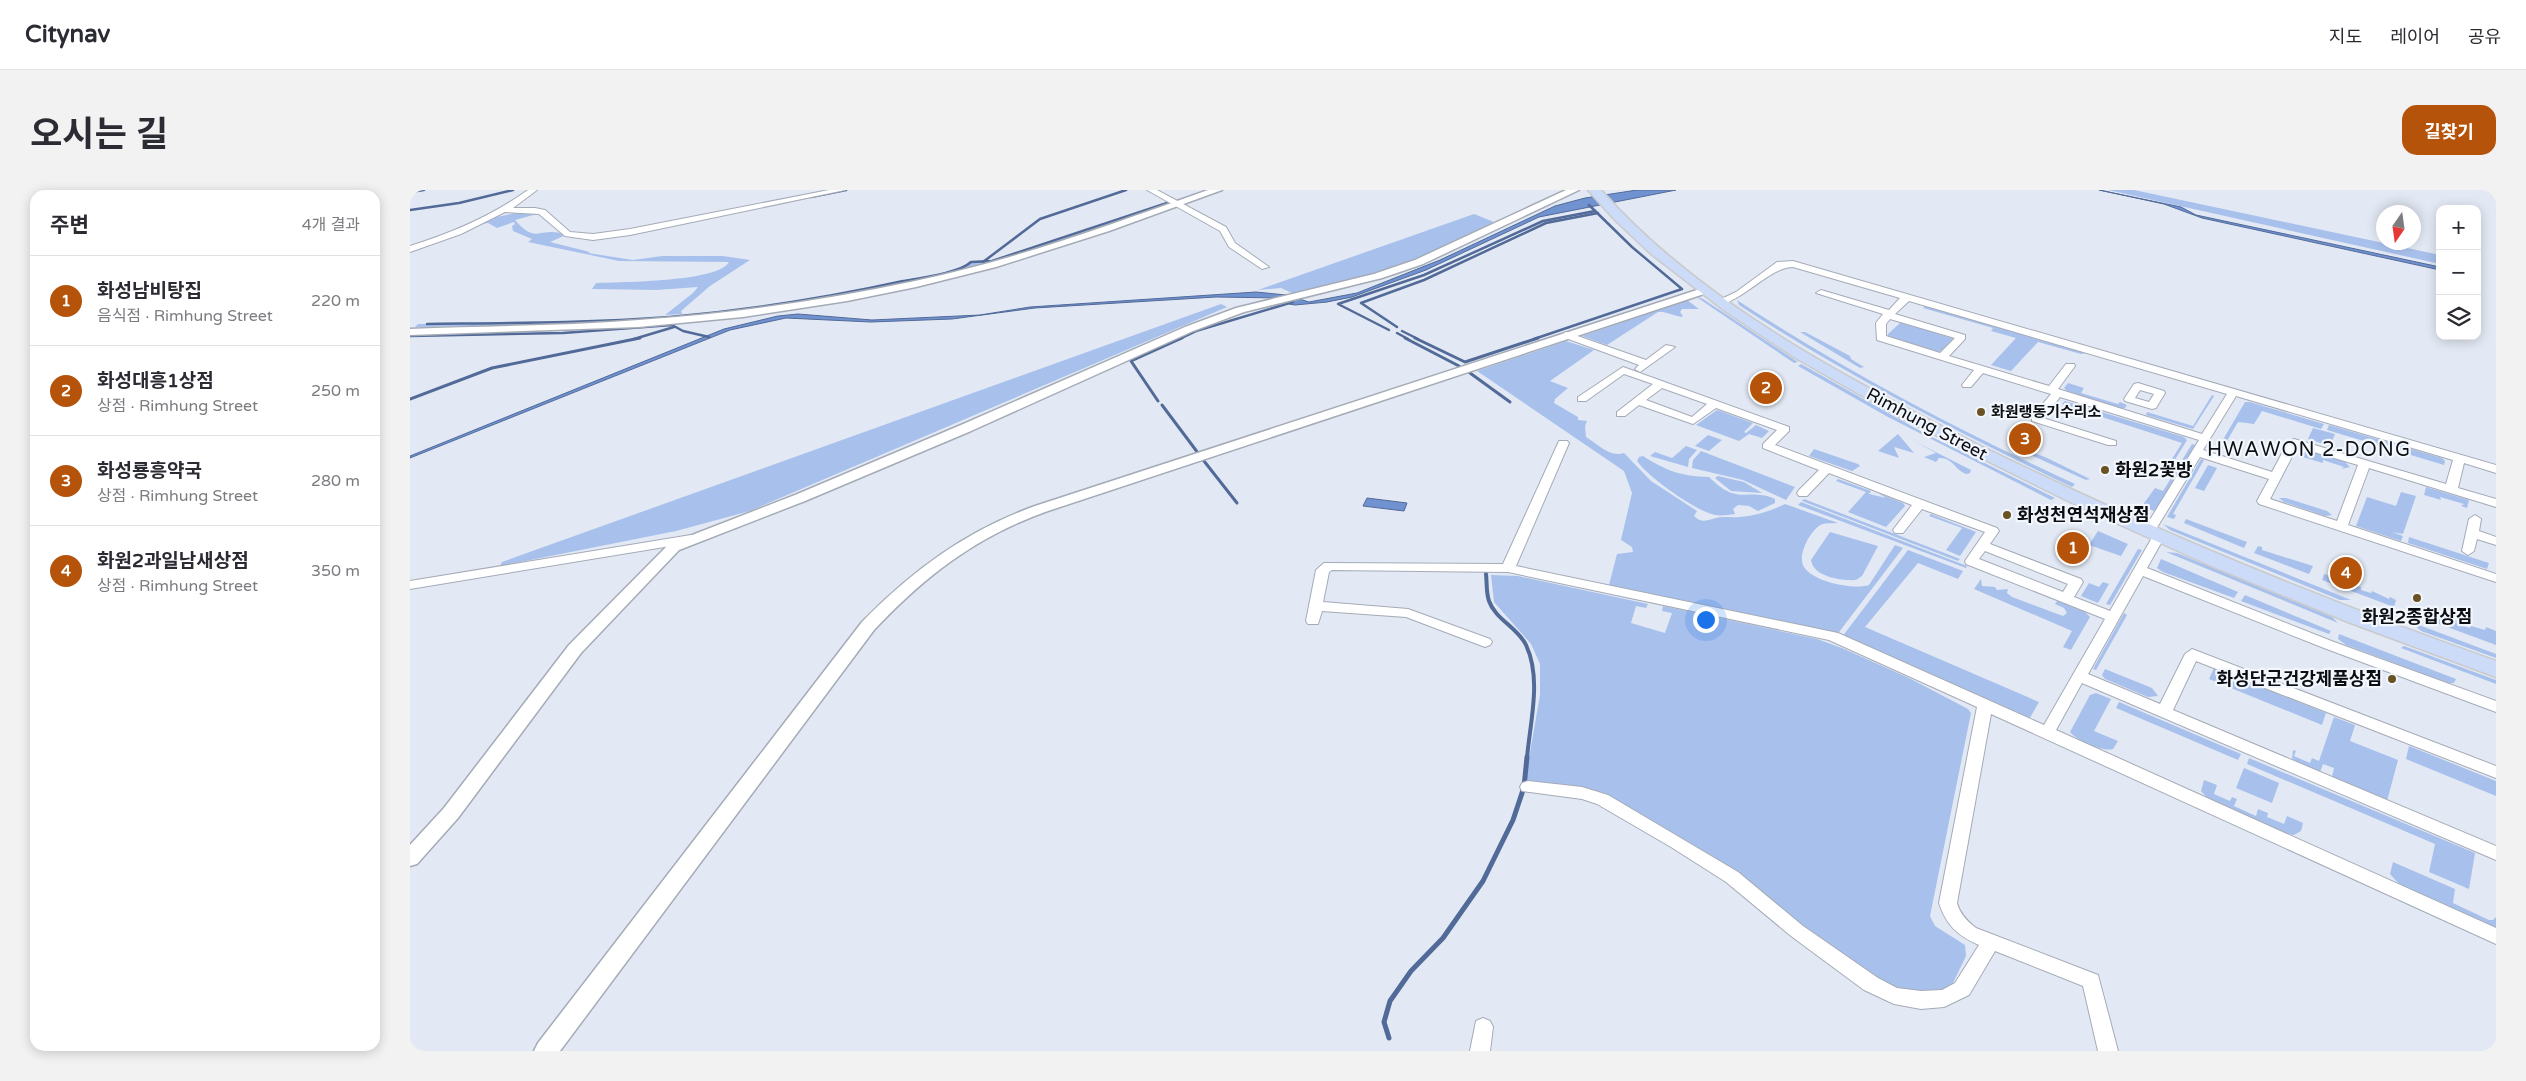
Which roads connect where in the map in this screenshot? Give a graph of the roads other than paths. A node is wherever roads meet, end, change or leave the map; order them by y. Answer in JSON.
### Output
{"nodes":[{"id":1,"x":533,"y":190,"type":"edge"},
{"id":2,"x":841,"y":190,"type":"edge"},
{"id":3,"x":1151,"y":190,"type":"edge"},
{"id":4,"x":1217,"y":190,"type":"edge"},
{"id":5,"x":1574,"y":190,"type":"edge"},
{"id":6,"x":1600,"y":197,"type":"edge"},
{"id":7,"x":1178,"y":204,"type":"junction"},
{"id":8,"x":506,"y":210,"type":"junction"},
{"id":9,"x":410,"y":249,"type":"edge"},
{"id":10,"x":1265,"y":267,"type":"dead end"},
{"id":11,"x":1703,"y":291,"type":"junction"},
{"id":12,"x":1821,"y":293,"type":"dead end"},
{"id":13,"x":1907,"y":297,"type":"junction"},
{"id":14,"x":1720,"y":302,"type":"junction"},
{"id":15,"x":1888,"y":314,"type":"junction"},
{"id":16,"x":410,"y":332,"type":"edge"},
{"id":17,"x":1566,"y":335,"type":"junction"},
{"id":18,"x":1670,"y":347,"type":"dead end"},
{"id":19,"x":1942,"y":357,"type":"junction"},
{"id":20,"x":1647,"y":364,"type":"junction"},
{"id":21,"x":2070,"y":366,"type":"dead end"},
{"id":22,"x":1981,"y":369,"type":"junction"},
{"id":23,"x":1633,"y":374,"type":"junction"},
{"id":24,"x":1660,"y":384,"type":"junction"},
{"id":25,"x":1967,"y":386,"type":"dead end"},
{"id":26,"x":2054,"y":392,"type":"junction"},
{"id":27,"x":2233,"y":392,"type":"junction"},
{"id":28,"x":1582,"y":399,"type":"dead end"},
{"id":29,"x":1638,"y":401,"type":"junction"},
{"id":30,"x":2141,"y":402,"type":"dead end"},
{"id":31,"x":1715,"y":403,"type":"junction"},
{"id":32,"x":1621,"y":414,"type":"dead end"},
{"id":33,"x":2132,"y":416,"type":"junction"},
{"id":34,"x":2205,"y":438,"type":"junction"},
{"id":35,"x":1563,"y":443,"type":"dead end"},
{"id":36,"x":2112,"y":443,"type":"dead end"},
{"id":37,"x":2197,"y":452,"type":"junction"},
{"id":38,"x":2459,"y":458,"type":"junction"},
{"id":39,"x":2365,"y":463,"type":"junction"},
{"id":40,"x":1827,"y":468,"type":"junction"},
{"id":41,"x":2496,"y":469,"type":"edge"},
{"id":42,"x":2276,"y":477,"type":"junction"},
{"id":43,"x":2451,"y":490,"type":"junction"},
{"id":44,"x":1803,"y":493,"type":"dead end"},
{"id":45,"x":1920,"y":503,"type":"junction"},
{"id":46,"x":2496,"y":503,"type":"edge"},
{"id":47,"x":2475,"y":519,"type":"dead end"},
{"id":48,"x":2341,"y":527,"type":"junction"},
{"id":49,"x":1899,"y":530,"type":"dead end"},
{"id":50,"x":2472,"y":533,"type":"junction"},
{"id":51,"x":2154,"y":534,"type":"junction"},
{"id":52,"x":692,"y":539,"type":"junction"},
{"id":53,"x":2496,"y":541,"type":"edge"},
{"id":54,"x":1982,"y":546,"type":"junction"},
{"id":55,"x":2468,"y":551,"type":"dead end"},
{"id":56,"x":1508,"y":568,"type":"junction"},
{"id":57,"x":2140,"y":570,"type":"junction"},
{"id":58,"x":2496,"y":578,"type":"edge"},
{"id":59,"x":410,"y":585,"type":"edge"},
{"id":60,"x":2066,"y":598,"type":"junction"},
{"id":61,"x":1316,"y":606,"type":"junction"},
{"id":62,"x":2113,"y":617,"type":"junction"},
{"id":63,"x":1313,"y":621,"type":"dead end"},
{"id":64,"x":1485,"y":642,"type":"dead end"},
{"id":65,"x":2496,"y":669,"type":"edge"},
{"id":66,"x":2079,"y":676,"type":"junction"},
{"id":67,"x":1985,"y":706,"type":"junction"},
{"id":68,"x":2496,"y":707,"type":"edge"},
{"id":69,"x":2164,"y":712,"type":"junction"},
{"id":70,"x":2046,"y":734,"type":"junction"},
{"id":71,"x":2496,"y":772,"type":"edge"},
{"id":72,"x":1528,"y":787,"type":"dead end"},
{"id":73,"x":2496,"y":853,"type":"edge"},
{"id":74,"x":410,"y":858,"type":"edge"},
{"id":75,"x":2496,"y":936,"type":"edge"},
{"id":76,"x":1991,"y":941,"type":"junction"},
{"id":77,"x":1483,"y":1027,"type":"dead end"},
{"id":78,"x":546,"y":1051,"type":"edge"},
{"id":79,"x":1480,"y":1051,"type":"edge"},
{"id":80,"x":2108,"y":1051,"type":"edge"}],
"edges":[{"from":1,"to":8,"type":"street"},
{"from":2,"to":8,"type":"street"},
{"from":3,"to":7,"type":"street"},
{"from":4,"to":7,"type":"street"},
{"from":5,"to":52,"type":"street"},
{"from":6,"to":11,"type":"main road","name":"Rimhung Street"},
{"from":7,"to":10,"type":"street"},
{"from":7,"to":16,"type":"street"},
{"from":8,"to":9,"type":"street"},
{"from":11,"to":14,"type":"main road","name":"Rimhung Street"},
{"from":11,"to":17,"type":"street"},
{"from":12,"to":15,"type":"street"},
{"from":13,"to":14,"type":"street"},
{"from":13,"to":15,"type":"street"},
{"from":13,"to":27,"type":"street"},
{"from":14,"to":51,"type":"main road","name":"Rimhung Street"},
{"from":15,"to":19,"type":"street"},
{"from":15,"to":19,"type":"street"},
{"from":17,"to":20,"type":"street"},
{"from":17,"to":78,"type":"street"},
{"from":18,"to":20,"type":"street"},
{"from":19,"to":22,"type":"street"},
{"from":20,"to":23,"type":"street"},
{"from":21,"to":26,"type":"street"},
{"from":22,"to":25,"type":"street"},
{"from":22,"to":26,"type":"street"},
{"from":23,"to":24,"type":"street"},
{"from":23,"to":28,"type":"street"},
{"from":24,"to":29,"type":"street"},
{"from":24,"to":31,"type":"street"},
{"from":26,"to":33,"type":"street"},
{"from":26,"to":36,"type":"street"},
{"from":27,"to":34,"type":"street"},
{"from":27,"to":38,"type":"street"},
{"from":29,"to":31,"type":"street"},
{"from":29,"to":32,"type":"street"},
{"from":30,"to":33,"type":"street"},
{"from":31,"to":40,"type":"street"},
{"from":33,"to":34,"type":"street"},
{"from":34,"to":37,"type":"street"},
{"from":35,"to":56,"type":"street"},
{"from":37,"to":42,"type":"street"},
{"from":37,"to":51,"type":"street"},
{"from":38,"to":41,"type":"street"},
{"from":38,"to":43,"type":"street"},
{"from":39,"to":42,"type":"street"},
{"from":39,"to":43,"type":"street"},
{"from":39,"to":48,"type":"street"},
{"from":40,"to":44,"type":"street"},
{"from":40,"to":45,"type":"street"},
{"from":42,"to":48,"type":"street"},
{"from":43,"to":46,"type":"street"},
{"from":45,"to":49,"type":"street"},
{"from":45,"to":54,"type":"street"},
{"from":47,"to":50,"type":"street"},
{"from":48,"to":58,"type":"street"},
{"from":50,"to":53,"type":"street"},
{"from":50,"to":55,"type":"street"},
{"from":51,"to":57,"type":"street"},
{"from":51,"to":65,"type":"main road","name":"Rimhung Street"},
{"from":52,"to":59,"type":"street"},
{"from":52,"to":74,"type":"street"},
{"from":54,"to":60,"type":"street"},
{"from":54,"to":60,"type":"street"},
{"from":56,"to":61,"type":"street"},
{"from":56,"to":67,"type":"street"},
{"from":57,"to":62,"type":"street"},
{"from":57,"to":68,"type":"street"},
{"from":60,"to":62,"type":"street"},
{"from":61,"to":63,"type":"street"},
{"from":61,"to":64,"type":"street"},
{"from":62,"to":66,"type":"street"},
{"from":66,"to":69,"type":"street"},
{"from":66,"to":70,"type":"street"},
{"from":67,"to":70,"type":"street"},
{"from":67,"to":76,"type":"street"},
{"from":69,"to":71,"type":"street"},
{"from":69,"to":73,"type":"street"},
{"from":70,"to":75,"type":"street"},
{"from":72,"to":76,"type":"street"},
{"from":76,"to":80,"type":"street"},
{"from":77,"to":79,"type":"street"}]}
